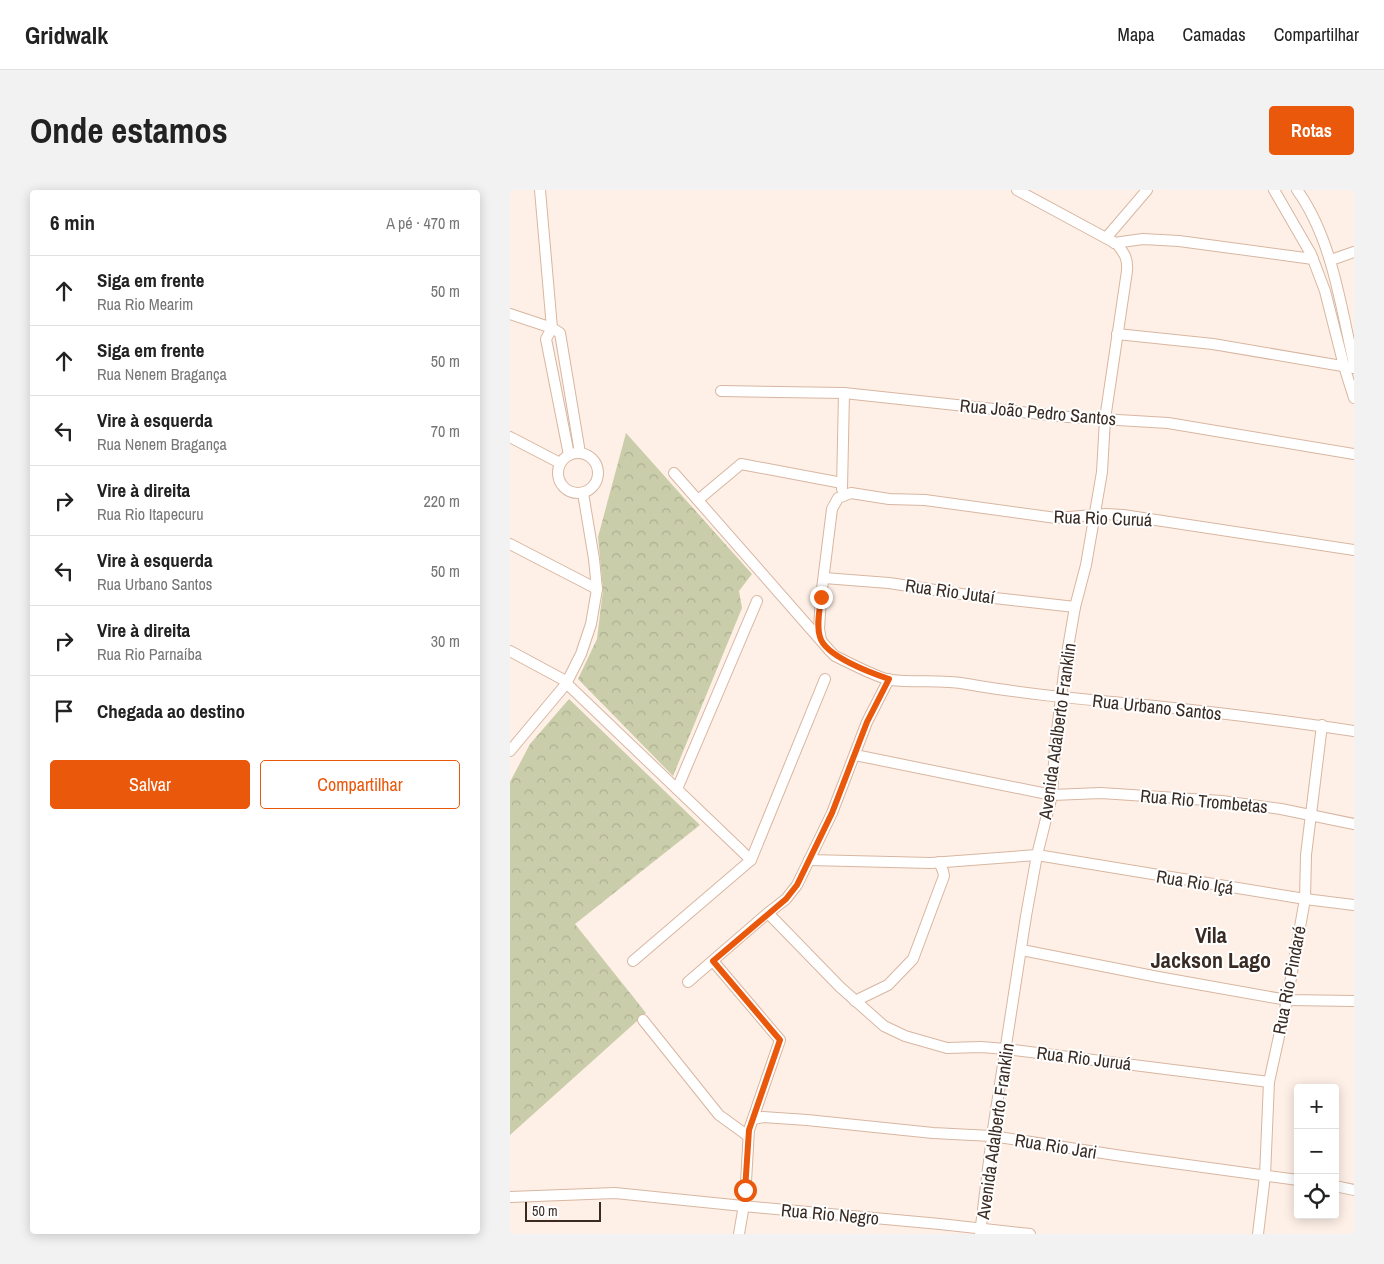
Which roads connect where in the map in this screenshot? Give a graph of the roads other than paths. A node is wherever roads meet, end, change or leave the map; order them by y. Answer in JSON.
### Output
{"nodes":[{"id":1,"x":540,"y":190,"type":"edge"},
{"id":2,"x":1017,"y":190,"type":"edge"},
{"id":3,"x":1147,"y":190,"type":"edge"},
{"id":4,"x":1274,"y":190,"type":"edge"},
{"id":5,"x":1297,"y":190,"type":"edge"},
{"id":6,"x":1110,"y":240,"type":"junction"},
{"id":7,"x":1354,"y":252,"type":"edge"},
{"id":8,"x":1313,"y":259,"type":"junction"},
{"id":9,"x":1331,"y":260,"type":"junction"},
{"id":10,"x":510,"y":314,"type":"edge"},
{"id":11,"x":552,"y":328,"type":"junction"},
{"id":12,"x":1117,"y":334,"type":"junction"},
{"id":13,"x":1351,"y":366,"type":"edge"},
{"id":14,"x":720,"y":392,"type":"dead end"},
{"id":15,"x":844,"y":393,"type":"junction"},
{"id":16,"x":1354,"y":398,"type":"edge"},
{"id":17,"x":1105,"y":418,"type":"junction"},
{"id":18,"x":510,"y":437,"type":"edge"},
{"id":19,"x":574,"y":454,"type":"junction"},
{"id":20,"x":1354,"y":454,"type":"edge"},
{"id":21,"x":560,"y":464,"type":"junction"},
{"id":22,"x":674,"y":473,"type":"dead end"},
{"id":23,"x":842,"y":483,"type":"junction"},
{"id":24,"x":582,"y":493,"type":"junction"},
{"id":25,"x":847,"y":494,"type":"junction"},
{"id":26,"x":698,"y":500,"type":"junction"},
{"id":27,"x":1094,"y":516,"type":"junction"},
{"id":28,"x":510,"y":544,"type":"edge"},
{"id":29,"x":1354,"y":550,"type":"edge"},
{"id":30,"x":824,"y":578,"type":"junction"},
{"id":31,"x":597,"y":589,"type":"junction"},
{"id":32,"x":757,"y":601,"type":"dead end"},
{"id":33,"x":1075,"y":607,"type":"junction"},
{"id":34,"x":821,"y":641,"type":"junction"},
{"id":35,"x":510,"y":651,"type":"edge"},
{"id":36,"x":825,"y":679,"type":"dead end"},
{"id":37,"x":889,"y":679,"type":"junction"},
{"id":38,"x":566,"y":684,"type":"junction"},
{"id":39,"x":1063,"y":698,"type":"junction"},
{"id":40,"x":1322,"y":725,"type":"junction"},
{"id":41,"x":1354,"y":732,"type":"edge"},
{"id":42,"x":510,"y":751,"type":"edge"},
{"id":43,"x":855,"y":754,"type":"junction"},
{"id":44,"x":677,"y":789,"type":"junction"},
{"id":45,"x":1052,"y":795,"type":"junction"},
{"id":46,"x":1312,"y":814,"type":"junction"},
{"id":47,"x":1354,"y":824,"type":"edge"},
{"id":48,"x":1037,"y":855,"type":"junction"},
{"id":49,"x":751,"y":860,"type":"junction"},
{"id":50,"x":809,"y":860,"type":"junction"},
{"id":51,"x":939,"y":862,"type":"junction"},
{"id":52,"x":1304,"y":899,"type":"junction"},
{"id":53,"x":1354,"y":906,"type":"edge"},
{"id":54,"x":768,"y":913,"type":"junction"},
{"id":55,"x":1022,"y":950,"type":"junction"},
{"id":56,"x":633,"y":961,"type":"dead end"},
{"id":57,"x":713,"y":961,"type":"junction"},
{"id":58,"x":688,"y":982,"type":"dead end"},
{"id":59,"x":1287,"y":1000,"type":"junction"},
{"id":60,"x":855,"y":1001,"type":"junction"},
{"id":61,"x":1354,"y":1001,"type":"edge"},
{"id":62,"x":643,"y":1020,"type":"dead end"},
{"id":63,"x":1006,"y":1049,"type":"junction"},
{"id":64,"x":1269,"y":1082,"type":"junction"},
{"id":65,"x":754,"y":1119,"type":"junction"},
{"id":66,"x":748,"y":1136,"type":"junction"},
{"id":67,"x":992,"y":1136,"type":"junction"},
{"id":68,"x":1265,"y":1176,"type":"junction"},
{"id":69,"x":1294,"y":1180,"type":"edge"},
{"id":70,"x":1339,"y":1187,"type":"edge"},
{"id":71,"x":1354,"y":1190,"type":"edge"},
{"id":72,"x":510,"y":1197,"type":"edge"},
{"id":73,"x":743,"y":1206,"type":"junction"},
{"id":74,"x":981,"y":1231,"type":"edge"},
{"id":75,"x":739,"y":1234,"type":"edge"},
{"id":76,"x":1030,"y":1234,"type":"edge"},
{"id":77,"x":1258,"y":1234,"type":"edge"}],
"edges":[{"from":1,"to":11,"type":"street"},
{"from":2,"to":6,"type":"street"},
{"from":3,"to":6,"type":"street"},
{"from":4,"to":8,"type":"street"},
{"from":5,"to":9,"type":"street"},
{"from":6,"to":8,"type":"street"},
{"from":6,"to":12,"type":"street","name":"Avenida Adalberto Franklin"},
{"from":7,"to":9,"type":"street"},
{"from":8,"to":13,"type":"street"},
{"from":9,"to":13,"type":"street"},
{"from":10,"to":11,"type":"street"},
{"from":11,"to":19,"type":"street"},
{"from":11,"to":19,"type":"street"},
{"from":12,"to":13,"type":"street"},
{"from":12,"to":17,"type":"street","name":"Avenida Adalberto Franklin"},
{"from":13,"to":16,"type":"street"},
{"from":14,"to":15,"type":"street","name":"Rua João Pedro Santos"},
{"from":15,"to":17,"type":"street","name":"Rua João Pedro Santos"},
{"from":15,"to":23,"type":"street"},
{"from":17,"to":20,"type":"street","name":"Rua João Pedro Santos"},
{"from":17,"to":27,"type":"street","name":"Avenida Adalberto Franklin"},
{"from":18,"to":21,"type":"street"},
{"from":19,"to":21,"type":"street"},
{"from":19,"to":24,"type":"street"},
{"from":21,"to":24,"type":"street"},
{"from":22,"to":26,"type":"street","name":"Rua Urbano Santos"},
{"from":23,"to":25,"type":"street"},
{"from":23,"to":26,"type":"street"},
{"from":24,"to":31,"type":"street"},
{"from":25,"to":27,"type":"street","name":"Rua Rio Curuá"},
{"from":25,"to":30,"type":"street"},
{"from":26,"to":34,"type":"street","name":"Rua Urbano Santos"},
{"from":27,"to":29,"type":"street","name":"Rua Rio Curuá"},
{"from":27,"to":33,"type":"street","name":"Avenida Adalberto Franklin"},
{"from":28,"to":31,"type":"street"},
{"from":30,"to":33,"type":"street","name":"Rua Rio Jutaí"},
{"from":30,"to":34,"type":"street"},
{"from":31,"to":38,"type":"street"},
{"from":32,"to":44,"type":"street"},
{"from":33,"to":39,"type":"street","name":"Avenida Adalberto Franklin"},
{"from":34,"to":37,"type":"street","name":"Rua Urbano Santos"},
{"from":35,"to":38,"type":"street"},
{"from":36,"to":49,"type":"street"},
{"from":37,"to":39,"type":"street","name":"Rua Urbano Santos"},
{"from":37,"to":43,"type":"street"},
{"from":38,"to":42,"type":"street"},
{"from":38,"to":44,"type":"street"},
{"from":39,"to":40,"type":"street","name":"Rua Urbano Santos"},
{"from":39,"to":45,"type":"street","name":"Avenida Adalberto Franklin"},
{"from":40,"to":41,"type":"street","name":"Rua Urbano Santos"},
{"from":40,"to":46,"type":"street","name":"Rua Rio Pindaré"},
{"from":43,"to":45,"type":"street","name":"Rua Rio Trombetas"},
{"from":43,"to":50,"type":"street"},
{"from":44,"to":49,"type":"street"},
{"from":45,"to":46,"type":"street","name":"Rua Rio Trombetas"},
{"from":45,"to":48,"type":"street","name":"Avenida Adalberto Franklin"},
{"from":46,"to":47,"type":"street","name":"Rua Rio Trombetas"},
{"from":46,"to":52,"type":"street","name":"Rua Rio Pindaré"},
{"from":48,"to":51,"type":"street","name":"Rua Rio Içá"},
{"from":48,"to":52,"type":"street","name":"Rua Rio Içá"},
{"from":48,"to":55,"type":"street","name":"Avenida Adalberto Franklin"},
{"from":49,"to":56,"type":"street"},
{"from":50,"to":51,"type":"street","name":"Rua Rio Içá"},
{"from":50,"to":54,"type":"street"},
{"from":51,"to":60,"type":"street"},
{"from":52,"to":53,"type":"street","name":"Rua Rio Içá"},
{"from":52,"to":59,"type":"street","name":"Rua Rio Pindaré"},
{"from":54,"to":57,"type":"street"},
{"from":54,"to":60,"type":"street","name":"Rua Rio Juruá"},
{"from":55,"to":59,"type":"street"},
{"from":55,"to":63,"type":"street","name":"Avenida Adalberto Franklin"},
{"from":57,"to":58,"type":"street"},
{"from":57,"to":65,"type":"street"},
{"from":59,"to":61,"type":"street"},
{"from":59,"to":64,"type":"street","name":"Rua Rio Pindaré"},
{"from":60,"to":63,"type":"street","name":"Rua Rio Juruá"},
{"from":62,"to":66,"type":"street"},
{"from":63,"to":64,"type":"street","name":"Rua Rio Juruá"},
{"from":63,"to":67,"type":"street","name":"Avenida Adalberto Franklin"},
{"from":64,"to":68,"type":"street","name":"Rua Rio Pindaré"},
{"from":65,"to":66,"type":"street"},
{"from":65,"to":67,"type":"street","name":"Rua Rio Jari"},
{"from":66,"to":73,"type":"street"},
{"from":67,"to":68,"type":"street","name":"Rua Rio Jari"},
{"from":67,"to":74,"type":"street","name":"Avenida Adalberto Franklin"},
{"from":68,"to":69,"type":"street","name":"Rua Rio Jari"},
{"from":68,"to":77,"type":"street","name":"Rua Rio Pindaré"},
{"from":70,"to":71,"type":"street"},
{"from":72,"to":73,"type":"street","name":"Rua Rio Negro"},
{"from":73,"to":74,"type":"street","name":"Rua Rio Negro"},
{"from":73,"to":75,"type":"street"},
{"from":74,"to":76,"type":"street","name":"Rua Rio Negro"}]}
